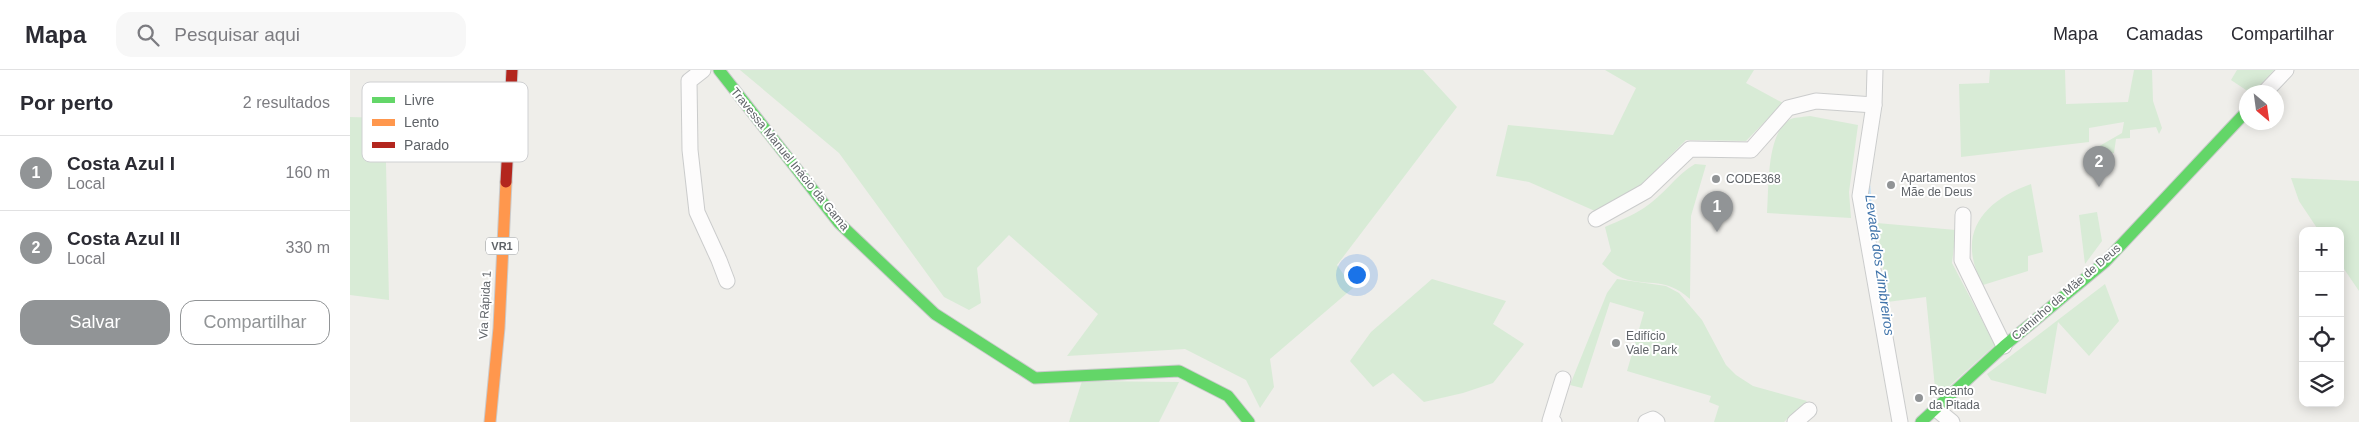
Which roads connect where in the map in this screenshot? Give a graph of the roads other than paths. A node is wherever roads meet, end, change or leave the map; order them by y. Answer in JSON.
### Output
{"nodes":[{"id":1,"x":703,"y":70,"type":"edge"},
{"id":2,"x":719,"y":70,"type":"edge"},
{"id":3,"x":1875,"y":70,"type":"edge"},
{"id":4,"x":2286,"y":70,"type":"edge"},
{"id":5,"x":2272,"y":85,"type":"edge"},
{"id":6,"x":1874,"y":105,"type":"junction"},
{"id":7,"x":2239,"y":119,"type":"edge"},
{"id":8,"x":507,"y":162,"type":"edge"},
{"id":9,"x":1963,"y":215,"type":"dead end"},
{"id":10,"x":1596,"y":219,"type":"dead end"},
{"id":11,"x":727,"y":281,"type":"dead end"},
{"id":12,"x":2004,"y":346,"type":"junction"},
{"id":13,"x":1563,"y":379,"type":"dead end"},
{"id":14,"x":1936,"y":408,"type":"junction"},
{"id":15,"x":1810,"y":410,"type":"dead end"},
{"id":16,"x":490,"y":422,"type":"edge"},
{"id":17,"x":1249,"y":422,"type":"edge"},
{"id":18,"x":1554,"y":422,"type":"edge"},
{"id":19,"x":1646,"y":422,"type":"edge"},
{"id":20,"x":1657,"y":422,"type":"edge"},
{"id":21,"x":1795,"y":422,"type":"edge"},
{"id":22,"x":1900,"y":422,"type":"edge"},
{"id":23,"x":1921,"y":422,"type":"edge"},
{"id":24,"x":1952,"y":422,"type":"edge"}],
"edges":[{"from":1,"to":11,"type":"street"},
{"from":2,"to":17,"type":"main road","name":"Travessa Manuel Inácio da Gama"},
{"from":3,"to":6,"type":"street"},
{"from":4,"to":5,"type":"street"},
{"from":6,"to":10,"type":"street"},
{"from":6,"to":22,"type":"street"},
{"from":7,"to":12,"type":"main road","name":"Caminho da Mãe de Deus"},
{"from":8,"to":16,"type":"main road","name":"Via Rápida 1","number":"VR1"},
{"from":9,"to":12,"type":"street"},
{"from":12,"to":14,"type":"main road","name":"Caminho da Mãe de Deus"},
{"from":13,"to":18,"type":"street"},
{"from":14,"to":23,"type":"main road","name":"Caminho da Mãe de Deus"},
{"from":14,"to":24,"type":"street"},
{"from":15,"to":21,"type":"street"},
{"from":19,"to":20,"type":"street"}]}
